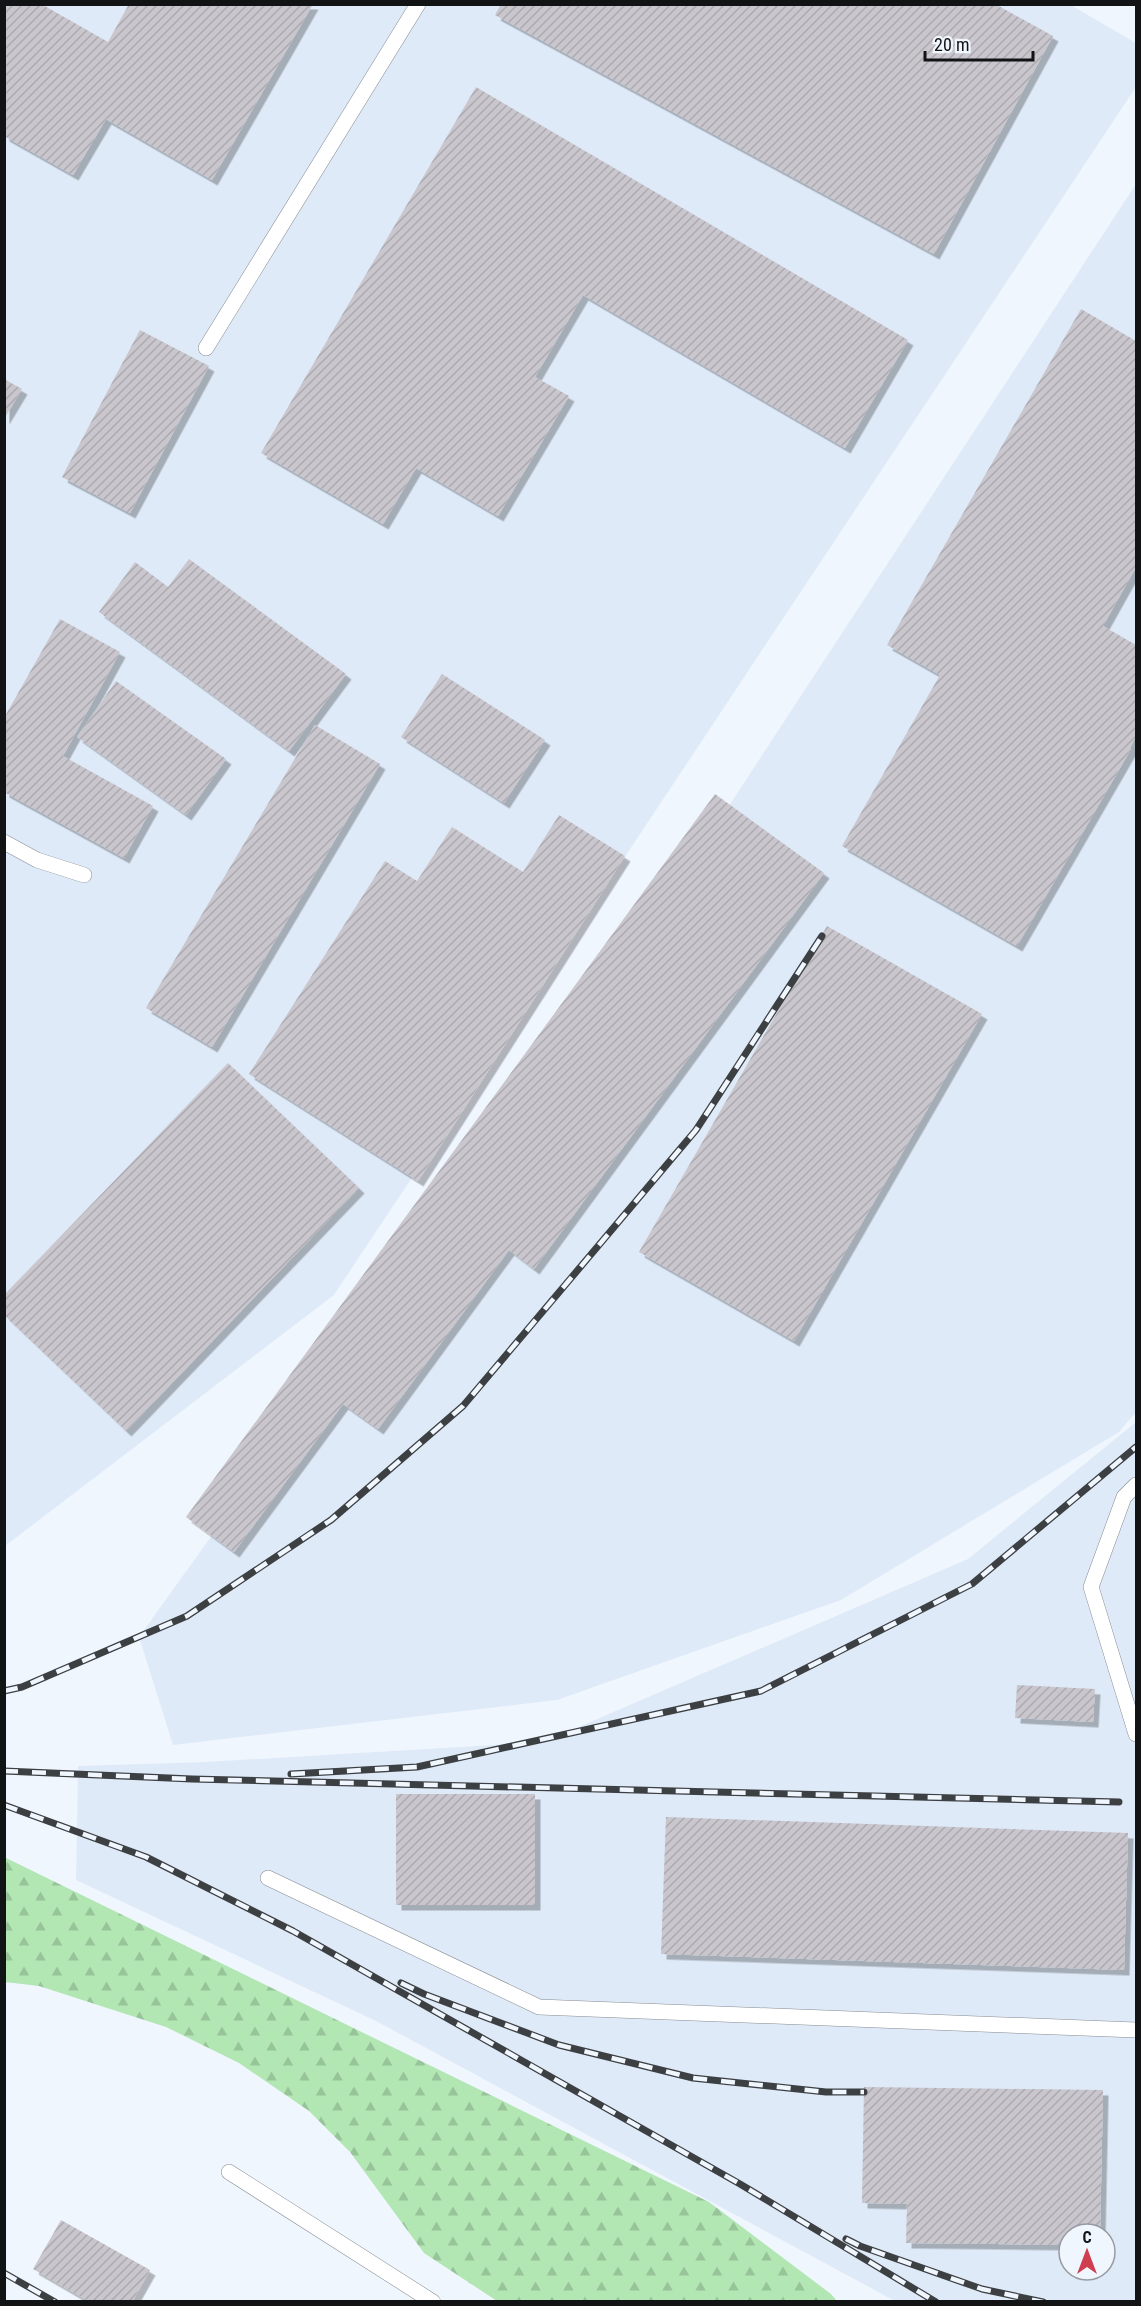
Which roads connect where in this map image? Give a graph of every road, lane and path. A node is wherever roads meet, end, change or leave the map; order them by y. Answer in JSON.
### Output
{"nodes":[{"id":1,"x":418,"y":4,"type":"edge"},
{"id":2,"x":206,"y":348,"type":"dead end"},
{"id":3,"x":4,"y":842,"type":"edge"},
{"id":4,"x":84,"y":875,"type":"dead end"},
{"id":5,"x":1137,"y":1485,"type":"edge"},
{"id":6,"x":1137,"y":1734,"type":"edge"},
{"id":7,"x":268,"y":1878,"type":"dead end"},
{"id":8,"x":1137,"y":2030,"type":"edge"},
{"id":9,"x":229,"y":2172,"type":"dead end"},
{"id":10,"x":434,"y":2301,"type":"edge"}],
"edges":[{"from":1,"to":2,"type":"lane"},
{"from":3,"to":4,"type":"lane"},
{"from":5,"to":6,"type":"lane"},
{"from":7,"to":8,"type":"lane"},
{"from":9,"to":10,"type":"lane"}]}
